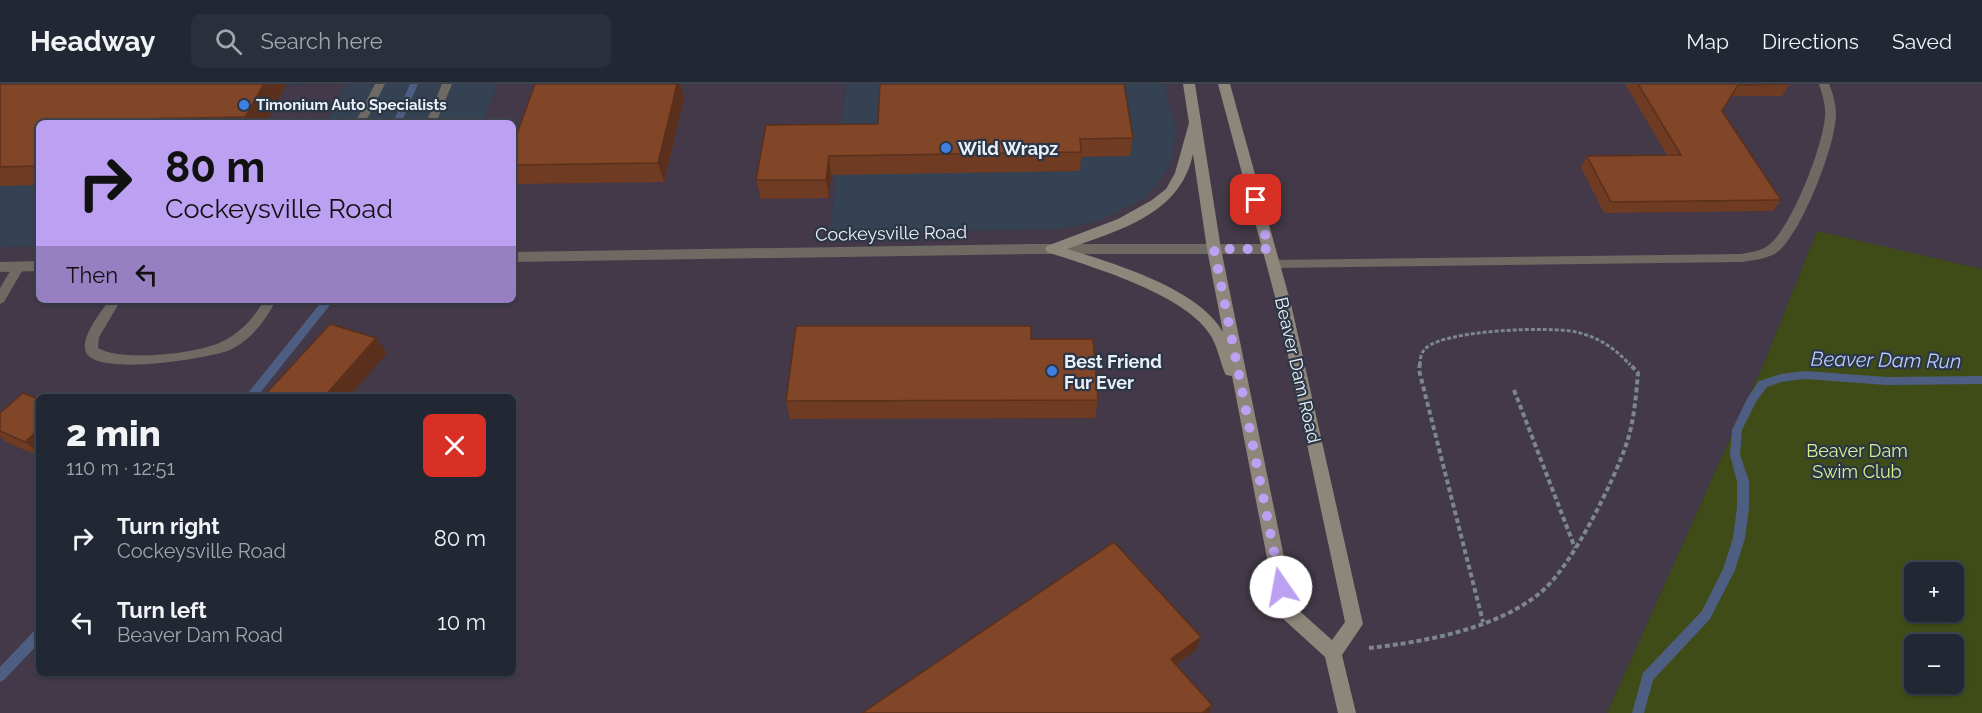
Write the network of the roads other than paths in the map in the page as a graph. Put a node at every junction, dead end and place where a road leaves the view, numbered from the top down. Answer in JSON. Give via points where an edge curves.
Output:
{"nodes":[{"id":1,"x":380,"y":84,"type":"edge"},
{"id":2,"x":447,"y":84,"type":"edge"},
{"id":3,"x":1189,"y":84,"type":"edge"},
{"id":4,"x":1224,"y":84,"type":"edge"},
{"id":5,"x":1824,"y":84,"type":"edge"},
{"id":6,"x":362,"y":120,"type":"edge"},
{"id":7,"x":431,"y":120,"type":"edge"},
{"id":8,"x":1195,"y":120,"type":"junction"},
{"id":9,"x":1052,"y":249,"type":"junction"},
{"id":10,"x":1214,"y":249,"type":"junction"},
{"id":11,"x":1271,"y":256,"type":"junction"},
{"id":12,"x":516,"y":257,"type":"edge"},
{"id":13,"x":20,"y":266,"type":"junction"},
{"id":14,"x":36,"y":266,"type":"edge"},
{"id":15,"x":0,"y":267,"type":"edge"},
{"id":16,"x":0,"y":299,"type":"edge"},
{"id":17,"x":113,"y":303,"type":"edge"},
{"id":18,"x":268,"y":303,"type":"edge"},
{"id":19,"x":1245,"y":407,"type":"junction"},
{"id":20,"x":1333,"y":653,"type":"junction"},
{"id":21,"x":1347,"y":713,"type":"edge"}],
"edges":[{"from":1,"to":6,"type":"lane"},
{"from":2,"to":7,"type":"lane"},
{"from":3,"to":8,"type":"main road"},
{"from":4,"to":11,"type":"main road","name":"Beaver Dam Road"},
{"from":5,"to":11,"type":"lane","via":[[1830,118],[1817,163],[1792,223],[1776,246],[1761,255]]},
{"from":8,"to":9,"type":"main road","via":[[1179,180],[1165,195],[1138,215]]},
{"from":8,"to":10,"type":"main road"},
{"from":9,"to":10,"type":"street","name":"Cockeysville Road"},
{"from":9,"to":12,"type":"street","name":"Cockeysville Road"},
{"from":9,"to":19,"type":"main road","via":[[1144,281],[1169,294],[1207,323],[1214,330]]},
{"from":10,"to":11,"type":"street","name":"Cockeysville Road"},
{"from":10,"to":19,"type":"main road"},
{"from":11,"to":20,"type":"main road","name":"Beaver Dam Road","via":[[1354,624]]},
{"from":13,"to":14,"type":"street"},
{"from":13,"to":15,"type":"street"},
{"from":13,"to":16,"type":"lane"},
{"from":17,"to":18,"type":"lane","via":[[93,338],[91,350],[109,359],[133,362],[224,347],[246,334]]},
{"from":19,"to":20,"type":"main road","via":[[1286,610]]},
{"from":20,"to":21,"type":"main road"}]}
